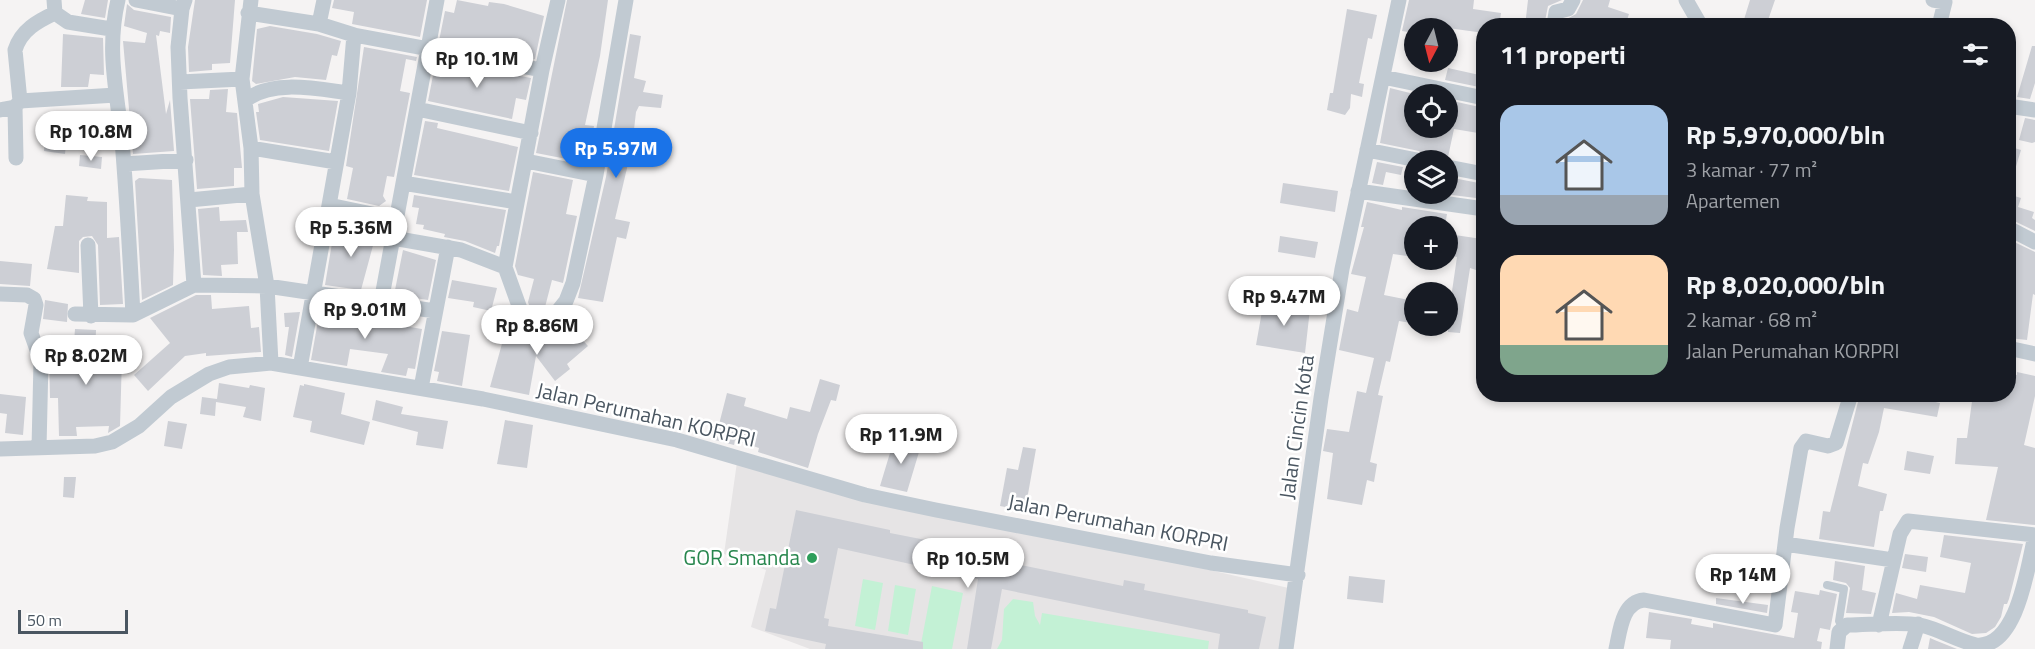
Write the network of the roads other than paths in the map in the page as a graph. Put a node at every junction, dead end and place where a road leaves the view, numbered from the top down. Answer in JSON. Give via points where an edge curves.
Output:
{"nodes":[{"id":1,"x":118,"y":0,"type":"edge"},
{"id":2,"x":136,"y":0,"type":"edge"},
{"id":3,"x":324,"y":0,"type":"edge"},
{"id":4,"x":437,"y":0,"type":"edge"},
{"id":5,"x":558,"y":0,"type":"edge"},
{"id":6,"x":626,"y":0,"type":"edge"},
{"id":7,"x":1399,"y":0,"type":"edge"},
{"id":8,"x":1573,"y":0,"type":"edge"},
{"id":9,"x":1686,"y":0,"type":"edge"},
{"id":10,"x":1933,"y":0,"type":"edge"},
{"id":11,"x":183,"y":5,"type":"edge"},
{"id":12,"x":55,"y":6,"type":"edge"},
{"id":13,"x":250,"y":7,"type":"edge"},
{"id":14,"x":1555,"y":18,"type":"edge"},
{"id":15,"x":1696,"y":18,"type":"edge"},
{"id":16,"x":1941,"y":18,"type":"edge"},
{"id":17,"x":319,"y":24,"type":"junction"},
{"id":18,"x":111,"y":28,"type":"junction"},
{"id":19,"x":354,"y":35,"type":"junction"},
{"id":20,"x":428,"y":47,"type":"junction"},
{"id":21,"x":542,"y":70,"type":"junction"},
{"id":22,"x":1383,"y":77,"type":"junction"},
{"id":23,"x":242,"y":79,"type":"junction"},
{"id":24,"x":180,"y":82,"type":"junction"},
{"id":25,"x":349,"y":93,"type":"junction"},
{"id":26,"x":116,"y":95,"type":"junction"},
{"id":27,"x":1476,"y":96,"type":"edge"},
{"id":28,"x":246,"y":100,"type":"junction"},
{"id":29,"x":12,"y":106,"type":"edge"},
{"id":30,"x":2016,"y":107,"type":"edge"},
{"id":31,"x":417,"y":109,"type":"junction"},
{"id":32,"x":2035,"y":110,"type":"edge"},
{"id":33,"x":531,"y":133,"type":"junction"},
{"id":34,"x":250,"y":148,"type":"junction"},
{"id":35,"x":1367,"y":150,"type":"junction"},
{"id":36,"x":1404,"y":157,"type":"edge"},
{"id":37,"x":16,"y":158,"type":"dead end"},
{"id":38,"x":186,"y":160,"type":"junction"},
{"id":39,"x":526,"y":161,"type":"junction"},
{"id":40,"x":336,"y":162,"type":"junction"},
{"id":41,"x":124,"y":164,"type":"junction"},
{"id":42,"x":1458,"y":169,"type":"edge"},
{"id":43,"x":1476,"y":172,"type":"edge"},
{"id":44,"x":596,"y":175,"type":"junction"},
{"id":45,"x":403,"y":183,"type":"junction"},
{"id":46,"x":1358,"y":191,"type":"junction"},
{"id":47,"x":252,"y":194,"type":"junction"},
{"id":48,"x":189,"y":200,"type":"junction"},
{"id":49,"x":516,"y":202,"type":"junction"},
{"id":50,"x":329,"y":205,"type":"junction"},
{"id":51,"x":1476,"y":208,"type":"edge"},
{"id":52,"x":396,"y":219,"type":"junction"},
{"id":53,"x":2016,"y":232,"type":"edge"},
{"id":54,"x":393,"y":238,"type":"junction"},
{"id":55,"x":2035,"y":242,"type":"edge"},
{"id":56,"x":88,"y":245,"type":"dead end"},
{"id":57,"x":448,"y":247,"type":"junction"},
{"id":58,"x":505,"y":267,"type":"junction"},
{"id":59,"x":194,"y":285,"type":"junction"},
{"id":60,"x":267,"y":286,"type":"junction"},
{"id":61,"x":312,"y":291,"type":"junction"},
{"id":62,"x":0,"y":294,"type":"edge"},
{"id":63,"x":381,"y":302,"type":"junction"},
{"id":64,"x":435,"y":311,"type":"junction"},
{"id":65,"x":75,"y":314,"type":"dead end"},
{"id":66,"x":133,"y":315,"type":"junction"},
{"id":67,"x":91,"y":316,"type":"junction"},
{"id":68,"x":2016,"y":350,"type":"edge"},
{"id":69,"x":2035,"y":354,"type":"edge"},
{"id":70,"x":271,"y":363,"type":"junction"},
{"id":71,"x":300,"y":368,"type":"junction"},
{"id":72,"x":420,"y":388,"type":"junction"},
{"id":73,"x":1849,"y":402,"type":"edge"},
{"id":74,"x":39,"y":448,"type":"junction"},
{"id":75,"x":0,"y":449,"type":"edge"},
{"id":76,"x":2035,"y":535,"type":"edge"},
{"id":77,"x":1785,"y":544,"type":"junction"},
{"id":78,"x":1893,"y":560,"type":"junction"},
{"id":79,"x":1298,"y":574,"type":"junction"},
{"id":80,"x":1827,"y":585,"type":"dead end"},
{"id":81,"x":1918,"y":624,"type":"junction"},
{"id":82,"x":1879,"y":625,"type":"junction"},
{"id":83,"x":1842,"y":627,"type":"junction"},
{"id":84,"x":1976,"y":647,"type":"edge"},
{"id":85,"x":1286,"y":649,"type":"edge"},
{"id":86,"x":1616,"y":649,"type":"edge"},
{"id":87,"x":1837,"y":649,"type":"edge"},
{"id":88,"x":1910,"y":649,"type":"edge"}],
"edges":[{"from":1,"to":18,"type":"street"},
{"from":2,"to":11,"type":"street"},
{"from":3,"to":17,"type":"street"},
{"from":4,"to":20,"type":"street"},
{"from":5,"to":21,"type":"street"},
{"from":6,"to":44,"type":"street"},
{"from":7,"to":22,"type":"street","name":"Jalan Cincin Kota"},
{"from":8,"to":14,"type":"street","via":[[1568,9],[1556,12]]},
{"from":9,"to":15,"type":"street"},
{"from":10,"to":16,"type":"street","via":[[1945,2]]},
{"from":11,"to":24,"type":"street"},
{"from":12,"to":18,"type":"street","via":[[68,22]]},
{"from":12,"to":29,"type":"street","via":[[18,42]]},
{"from":13,"to":17,"type":"street"},
{"from":13,"to":23,"type":"street"},
{"from":17,"to":19,"type":"street"},
{"from":18,"to":26,"type":"street"},
{"from":19,"to":20,"type":"street"},
{"from":19,"to":25,"type":"street"},
{"from":20,"to":21,"type":"street"},
{"from":20,"to":31,"type":"street"},
{"from":21,"to":33,"type":"street"},
{"from":22,"to":27,"type":"street"},
{"from":22,"to":35,"type":"street","name":"Jalan Cincin Kota"},
{"from":23,"to":24,"type":"street"},
{"from":23,"to":28,"type":"street"},
{"from":24,"to":38,"type":"street"},
{"from":25,"to":28,"type":"street","via":[[275,88]]},
{"from":25,"to":40,"type":"street"},
{"from":26,"to":29,"type":"street"},
{"from":26,"to":41,"type":"street"},
{"from":28,"to":34,"type":"street"},
{"from":29,"to":37,"type":"street"},
{"from":30,"to":32,"type":"street"},
{"from":31,"to":33,"type":"street"},
{"from":31,"to":45,"type":"street"},
{"from":33,"to":39,"type":"street"},
{"from":34,"to":40,"type":"street"},
{"from":34,"to":47,"type":"street"},
{"from":35,"to":36,"type":"street"},
{"from":35,"to":46,"type":"street","name":"Jalan Cincin Kota"},
{"from":38,"to":41,"type":"street"},
{"from":38,"to":48,"type":"street"},
{"from":39,"to":44,"type":"street"},
{"from":39,"to":49,"type":"street"},
{"from":40,"to":50,"type":"street"},
{"from":41,"to":66,"type":"street"},
{"from":42,"to":43,"type":"street"},
{"from":44,"to":58,"type":"street","via":[[573,283],[554,316],[538,326],[523,317]]},
{"from":45,"to":49,"type":"street"},
{"from":45,"to":52,"type":"street"},
{"from":46,"to":51,"type":"street"},
{"from":46,"to":79,"type":"street","name":"Jalan Cincin Kota","via":[[1321,398]]},
{"from":47,"to":48,"type":"street"},
{"from":47,"to":60,"type":"street"},
{"from":48,"to":59,"type":"street"},
{"from":49,"to":58,"type":"street"},
{"from":50,"to":52,"type":"street"},
{"from":50,"to":61,"type":"street"},
{"from":52,"to":54,"type":"street"},
{"from":53,"to":55,"type":"street"},
{"from":54,"to":57,"type":"street"},
{"from":54,"to":63,"type":"street"},
{"from":56,"to":67,"type":"street"},
{"from":57,"to":58,"type":"street"},
{"from":57,"to":64,"type":"street"},
{"from":59,"to":60,"type":"street"},
{"from":59,"to":66,"type":"street"},
{"from":60,"to":61,"type":"street"},
{"from":60,"to":70,"type":"street"},
{"from":61,"to":63,"type":"street"},
{"from":61,"to":71,"type":"street"},
{"from":62,"to":74,"type":"street","via":[[27,295],[36,305],[31,333],[41,361]]},
{"from":63,"to":64,"type":"street"},
{"from":64,"to":72,"type":"street"},
{"from":65,"to":67,"type":"street"},
{"from":66,"to":67,"type":"street"},
{"from":68,"to":69,"type":"street"},
{"from":70,"to":71,"type":"street","name":"Jalan Perumahan KORPRI"},
{"from":70,"to":74,"type":"street","name":"Jalan Perumahan KORPRI","via":[[229,367],[209,374],[112,442]]},
{"from":71,"to":72,"type":"street","name":"Jalan Perumahan KORPRI"},
{"from":72,"to":79,"type":"street","name":"Jalan Perumahan KORPRI","via":[[677,440],[865,495],[1211,563]]},
{"from":73,"to":77,"type":"street","via":[[1836,443],[1828,446],[1806,441],[1801,448]]},
{"from":74,"to":75,"type":"street","name":"Jalan Perumahan KORPRI"},
{"from":76,"to":78,"type":"street","via":[[1912,520],[1902,528]]},
{"from":76,"to":84,"type":"street","via":[[2021,597],[2009,629],[2001,640]]},
{"from":77,"to":78,"type":"street"},
{"from":77,"to":86,"type":"street","via":[[1775,625],[1636,601],[1626,614]]},
{"from":78,"to":82,"type":"street"},
{"from":79,"to":85,"type":"street","name":"Jalan Cincin Kota"},
{"from":80,"to":83,"type":"lane","via":[[1844,589],[1839,621]]},
{"from":81,"to":82,"type":"street"},
{"from":81,"to":84,"type":"street"},
{"from":81,"to":88,"type":"street"},
{"from":82,"to":83,"type":"street"},
{"from":83,"to":87,"type":"street"}]}
